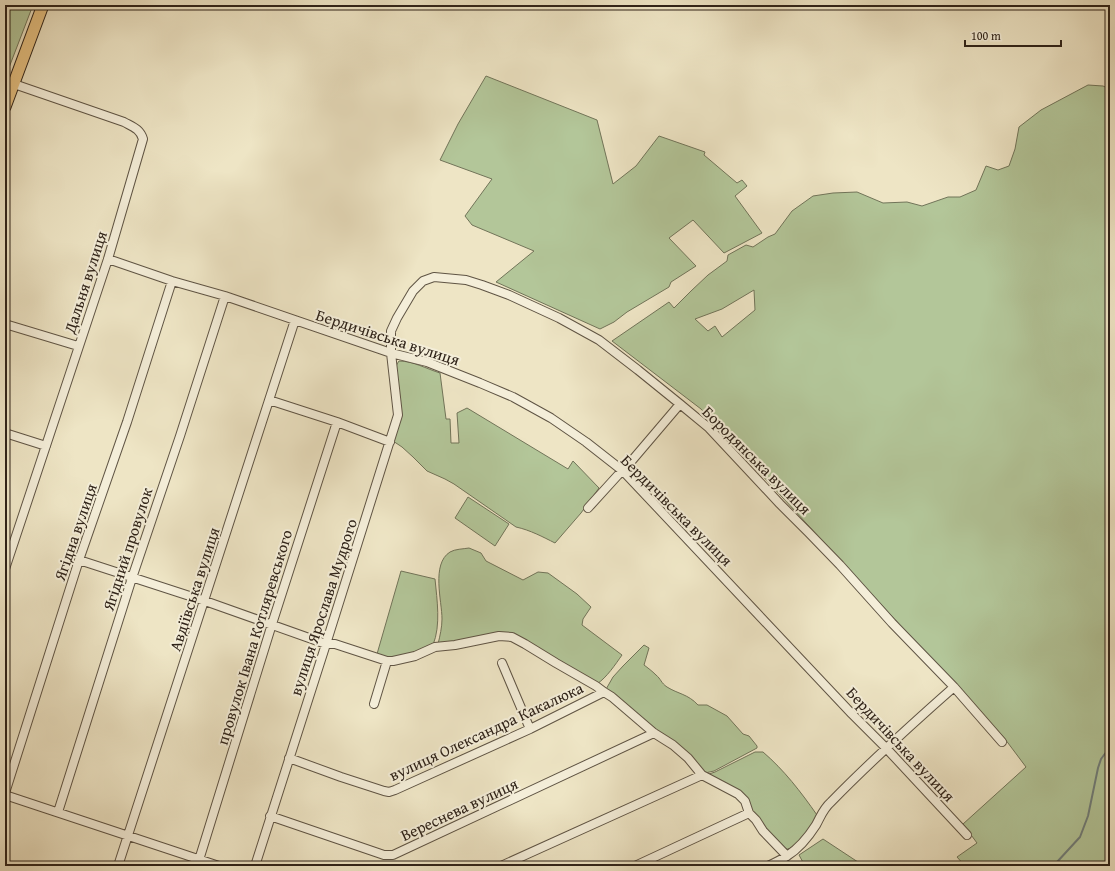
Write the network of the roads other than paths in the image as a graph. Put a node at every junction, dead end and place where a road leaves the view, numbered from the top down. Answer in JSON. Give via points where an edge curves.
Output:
{"nodes":[{"id":1,"x":43,"y":5,"type":"edge"},
{"id":2,"x":14,"y":84,"type":"junction"},
{"id":3,"x":5,"y":107,"type":"edge"},
{"id":4,"x":108,"y":259,"type":"junction"},
{"id":5,"x":172,"y":281,"type":"junction"},
{"id":6,"x":224,"y":296,"type":"junction"},
{"id":7,"x":294,"y":320,"type":"junction"},
{"id":8,"x":5,"y":324,"type":"edge"},
{"id":9,"x":78,"y":346,"type":"junction"},
{"id":10,"x":391,"y":353,"type":"junction"},
{"id":11,"x":269,"y":400,"type":"junction"},
{"id":12,"x":680,"y":404,"type":"junction"},
{"id":13,"x":337,"y":422,"type":"junction"},
{"id":14,"x":5,"y":433,"type":"edge"},
{"id":15,"x":390,"y":442,"type":"junction"},
{"id":16,"x":46,"y":446,"type":"junction"},
{"id":17,"x":623,"y":471,"type":"junction"},
{"id":18,"x":588,"y":508,"type":"dead end"},
{"id":19,"x":79,"y":560,"type":"junction"},
{"id":20,"x":5,"y":569,"type":"edge"},
{"id":21,"x":132,"y":578,"type":"junction"},
{"id":22,"x":205,"y":601,"type":"junction"},
{"id":23,"x":272,"y":624,"type":"junction"},
{"id":24,"x":326,"y":644,"type":"junction"},
{"id":25,"x":387,"y":661,"type":"junction"},
{"id":26,"x":502,"y":663,"type":"dead end"},
{"id":27,"x":954,"y":687,"type":"junction"},
{"id":28,"x":604,"y":692,"type":"junction"},
{"id":29,"x":374,"y":704,"type":"dead end"},
{"id":30,"x":530,"y":729,"type":"junction"},
{"id":31,"x":654,"y":733,"type":"junction"},
{"id":32,"x":1002,"y":742,"type":"dead end"},
{"id":33,"x":886,"y":748,"type":"junction"},
{"id":34,"x":289,"y":758,"type":"junction"},
{"id":35,"x":702,"y":775,"type":"junction"},
{"id":36,"x":5,"y":794,"type":"edge"},
{"id":37,"x":58,"y":812,"type":"junction"},
{"id":38,"x":749,"y":813,"type":"junction"},
{"id":39,"x":270,"y":816,"type":"junction"},
{"id":40,"x":967,"y":835,"type":"dead end"},
{"id":41,"x":128,"y":836,"type":"junction"},
{"id":42,"x":787,"y":856,"type":"junction"},
{"id":43,"x":199,"y":860,"type":"junction"},
{"id":44,"x":118,"y":866,"type":"edge"},
{"id":45,"x":219,"y":866,"type":"edge"},
{"id":46,"x":255,"y":866,"type":"edge"},
{"id":47,"x":501,"y":866,"type":"edge"},
{"id":48,"x":635,"y":866,"type":"edge"},
{"id":49,"x":768,"y":866,"type":"edge"}],
"edges":[{"from":1,"to":2,"type":"main road"},
{"from":2,"to":3,"type":"main road"},
{"from":2,"to":4,"type":"street","name":"Дальня вулиця","via":[[124,122],[142,134],[143,139]]},
{"from":4,"to":5,"type":"street","name":"Бердичівська вулиця"},
{"from":4,"to":9,"type":"street","name":"Дальня вулиця"},
{"from":5,"to":6,"type":"street","name":"Бердичівська вулиця"},
{"from":5,"to":19,"type":"street","name":"Ягідна вулиця","via":[[128,422]]},
{"from":6,"to":7,"type":"street","name":"Бердичівська вулиця"},
{"from":6,"to":21,"type":"street","name":"Ягідний провулок"},
{"from":7,"to":10,"type":"street","name":"Бердичівська вулиця"},
{"from":7,"to":11,"type":"street","name":"Авдіївська вулиця"},
{"from":8,"to":9,"type":"street"},
{"from":9,"to":16,"type":"street","name":"Дальня вулиця"},
{"from":10,"to":12,"type":"street","name":"Бородянська вулиця","via":[[391,331],[416,287],[434,277],[466,280],[509,295],[599,340]]},
{"from":10,"to":15,"type":"street","name":"вулиця Ярослава Мудрого","via":[[398,415]]},
{"from":10,"to":17,"type":"street","name":"Бердичівська вулиця","via":[[427,362],[513,397],[586,442]]},
{"from":11,"to":13,"type":"street"},
{"from":11,"to":22,"type":"street","name":"Авдіївська вулиця"},
{"from":12,"to":17,"type":"street"},
{"from":12,"to":27,"type":"street","name":"Бородянська вулиця","via":[[709,428]]},
{"from":13,"to":15,"type":"street"},
{"from":13,"to":23,"type":"street","name":"провулок Івана Котляревського"},
{"from":14,"to":16,"type":"street"},
{"from":15,"to":24,"type":"street","name":"вулиця Ярослава Мудрого"},
{"from":16,"to":20,"type":"street","name":"Дальня вулиця"},
{"from":17,"to":18,"type":"street"},
{"from":17,"to":33,"type":"street","name":"Бердичівська вулиця"},
{"from":19,"to":21,"type":"street"},
{"from":19,"to":36,"type":"street","name":"Ягідна вулиця"},
{"from":21,"to":22,"type":"street"},
{"from":21,"to":37,"type":"street","name":"Ягідний провулок"},
{"from":22,"to":23,"type":"street"},
{"from":22,"to":41,"type":"street","name":"Авдіївська вулиця"},
{"from":23,"to":24,"type":"street"},
{"from":23,"to":43,"type":"street","name":"провулок Івана Котляревського"},
{"from":24,"to":25,"type":"street","via":[[334,644]]},
{"from":24,"to":34,"type":"street","name":"вулиця Ярослава Мудрого"},
{"from":25,"to":28,"type":"street","via":[[415,656],[435,647],[499,636],[512,637]]},
{"from":25,"to":29,"type":"street"},
{"from":26,"to":30,"type":"street"},
{"from":27,"to":32,"type":"street","name":"Бородянська вулиця"},
{"from":27,"to":33,"type":"street"},
{"from":28,"to":30,"type":"street","name":"вулиця Олександра Какалюка"},
{"from":28,"to":31,"type":"street"},
{"from":30,"to":34,"type":"street","name":"вулиця Олександра Какалюка","via":[[389,792]]},
{"from":31,"to":35,"type":"street","via":[[688,758]]},
{"from":31,"to":39,"type":"street","name":"Вереснева вулиця","via":[[393,855],[384,855]]},
{"from":33,"to":40,"type":"street","name":"Бердичівська вулиця"},
{"from":33,"to":42,"type":"street","via":[[829,804],[807,837]]},
{"from":34,"to":39,"type":"street","name":"вулиця Ярослава Мудрого"},
{"from":35,"to":38,"type":"street","via":[[738,794],[745,801]]},
{"from":35,"to":47,"type":"street"},
{"from":36,"to":37,"type":"street"},
{"from":37,"to":41,"type":"street"},
{"from":38,"to":42,"type":"street"},
{"from":38,"to":48,"type":"street"},
{"from":39,"to":46,"type":"street","name":"вулиця Ярослава Мудрого"},
{"from":41,"to":43,"type":"street"},
{"from":41,"to":44,"type":"street","name":"Авдіївська вулиця"},
{"from":42,"to":49,"type":"street"},
{"from":43,"to":45,"type":"street"}]}
